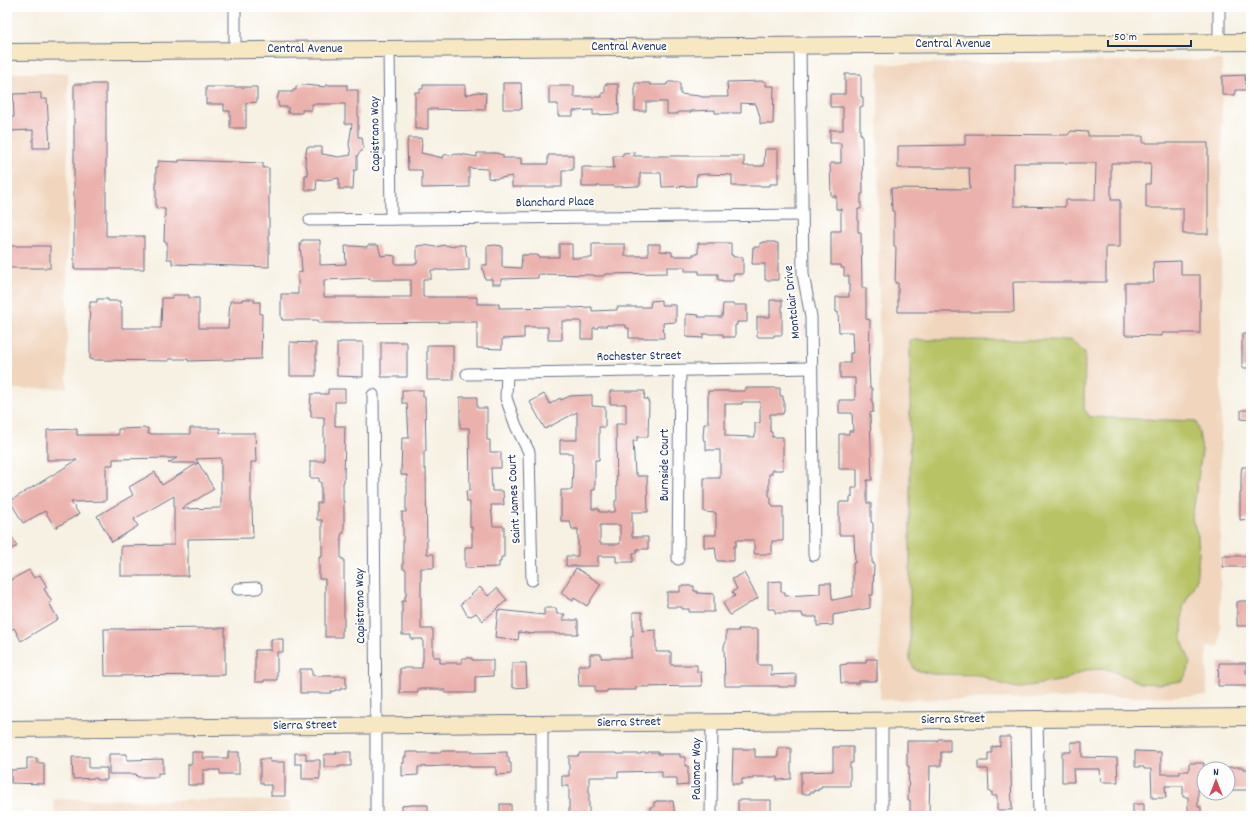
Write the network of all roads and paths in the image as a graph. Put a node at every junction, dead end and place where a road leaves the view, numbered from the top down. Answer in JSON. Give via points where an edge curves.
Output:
{"nodes":[{"id":1,"x":235,"y":7,"type":"edge"},
{"id":2,"x":1219,"y":7,"type":"edge"},
{"id":3,"x":1219,"y":42,"type":"junction"},
{"id":4,"x":1251,"y":42,"type":"edge"},
{"id":5,"x":800,"y":46,"type":"junction"},
{"id":6,"x":389,"y":49,"type":"junction"},
{"id":7,"x":235,"y":50,"type":"junction"},
{"id":8,"x":7,"y":52,"type":"edge"},
{"id":9,"x":801,"y":215,"type":"junction"},
{"id":10,"x":391,"y":218,"type":"junction"},
{"id":11,"x":310,"y":220,"type":"dead end"},
{"id":12,"x":811,"y":368,"type":"junction"},
{"id":13,"x":680,"y":371,"type":"junction"},
{"id":14,"x":506,"y":373,"type":"junction"},
{"id":15,"x":467,"y":374,"type":"dead end"},
{"id":16,"x":373,"y":396,"type":"dead end"},
{"id":17,"x":814,"y":555,"type":"dead end"},
{"id":18,"x":678,"y":559,"type":"dead end"},
{"id":19,"x":532,"y":580,"type":"dead end"},
{"id":20,"x":257,"y":588,"type":"dead end"},
{"id":21,"x":238,"y":589,"type":"dead end"},
{"id":22,"x":1251,"y":717,"type":"edge"},
{"id":23,"x":1037,"y":719,"type":"junction"},
{"id":24,"x":882,"y":721,"type":"junction"},
{"id":25,"x":712,"y":722,"type":"junction"},
{"id":26,"x":542,"y":724,"type":"junction"},
{"id":27,"x":376,"y":725,"type":"junction"},
{"id":28,"x":7,"y":729,"type":"edge"},
{"id":29,"x":376,"y":816,"type":"edge"},
{"id":30,"x":542,"y":816,"type":"edge"},
{"id":31,"x":711,"y":816,"type":"edge"},
{"id":32,"x":882,"y":816,"type":"edge"},
{"id":33,"x":1039,"y":816,"type":"edge"}],
"edges":[{"from":1,"to":7,"type":"street"},
{"from":2,"to":3,"type":"street"},
{"from":3,"to":4,"type":"main road","name":"Central Avenue"},
{"from":3,"to":5,"type":"main road","name":"Central Avenue"},
{"from":5,"to":6,"type":"main road","name":"Central Avenue"},
{"from":5,"to":9,"type":"street","name":"Montclair Drive"},
{"from":6,"to":7,"type":"main road","name":"Central Avenue"},
{"from":6,"to":10,"type":"street","name":"Capistrano Way"},
{"from":7,"to":8,"type":"main road","name":"Central Avenue"},
{"from":9,"to":10,"type":"street","name":"Blanchard Place"},
{"from":9,"to":12,"type":"street","name":"Montclair Drive","via":[[803,274],[811,317]]},
{"from":10,"to":11,"type":"street","name":"Blanchard Place"},
{"from":12,"to":13,"type":"street","name":"Rochester Street"},
{"from":12,"to":17,"type":"street","name":"Montclair Drive"},
{"from":13,"to":14,"type":"street","name":"Rochester Street"},
{"from":13,"to":18,"type":"street","name":"Burnside Court"},
{"from":14,"to":15,"type":"street","name":"Rochester Street"},
{"from":14,"to":19,"type":"street","name":"Saint James Court","via":[[506,398],[529,452]]},
{"from":16,"to":27,"type":"street","name":"Capistrano Way"},
{"from":20,"to":21,"type":"street"},
{"from":22,"to":23,"type":"main road","name":"Sierra Street"},
{"from":23,"to":24,"type":"main road","name":"Sierra Street"},
{"from":23,"to":33,"type":"street"},
{"from":24,"to":25,"type":"main road","name":"Sierra Street"},
{"from":24,"to":32,"type":"street"},
{"from":25,"to":26,"type":"main road","name":"Sierra Street"},
{"from":25,"to":31,"type":"street","name":"Palomar Way"},
{"from":26,"to":27,"type":"main road","name":"Sierra Street"},
{"from":26,"to":30,"type":"street"},
{"from":27,"to":28,"type":"main road","name":"Sierra Street"},
{"from":27,"to":29,"type":"street","name":"Capistrano Way"}]}
